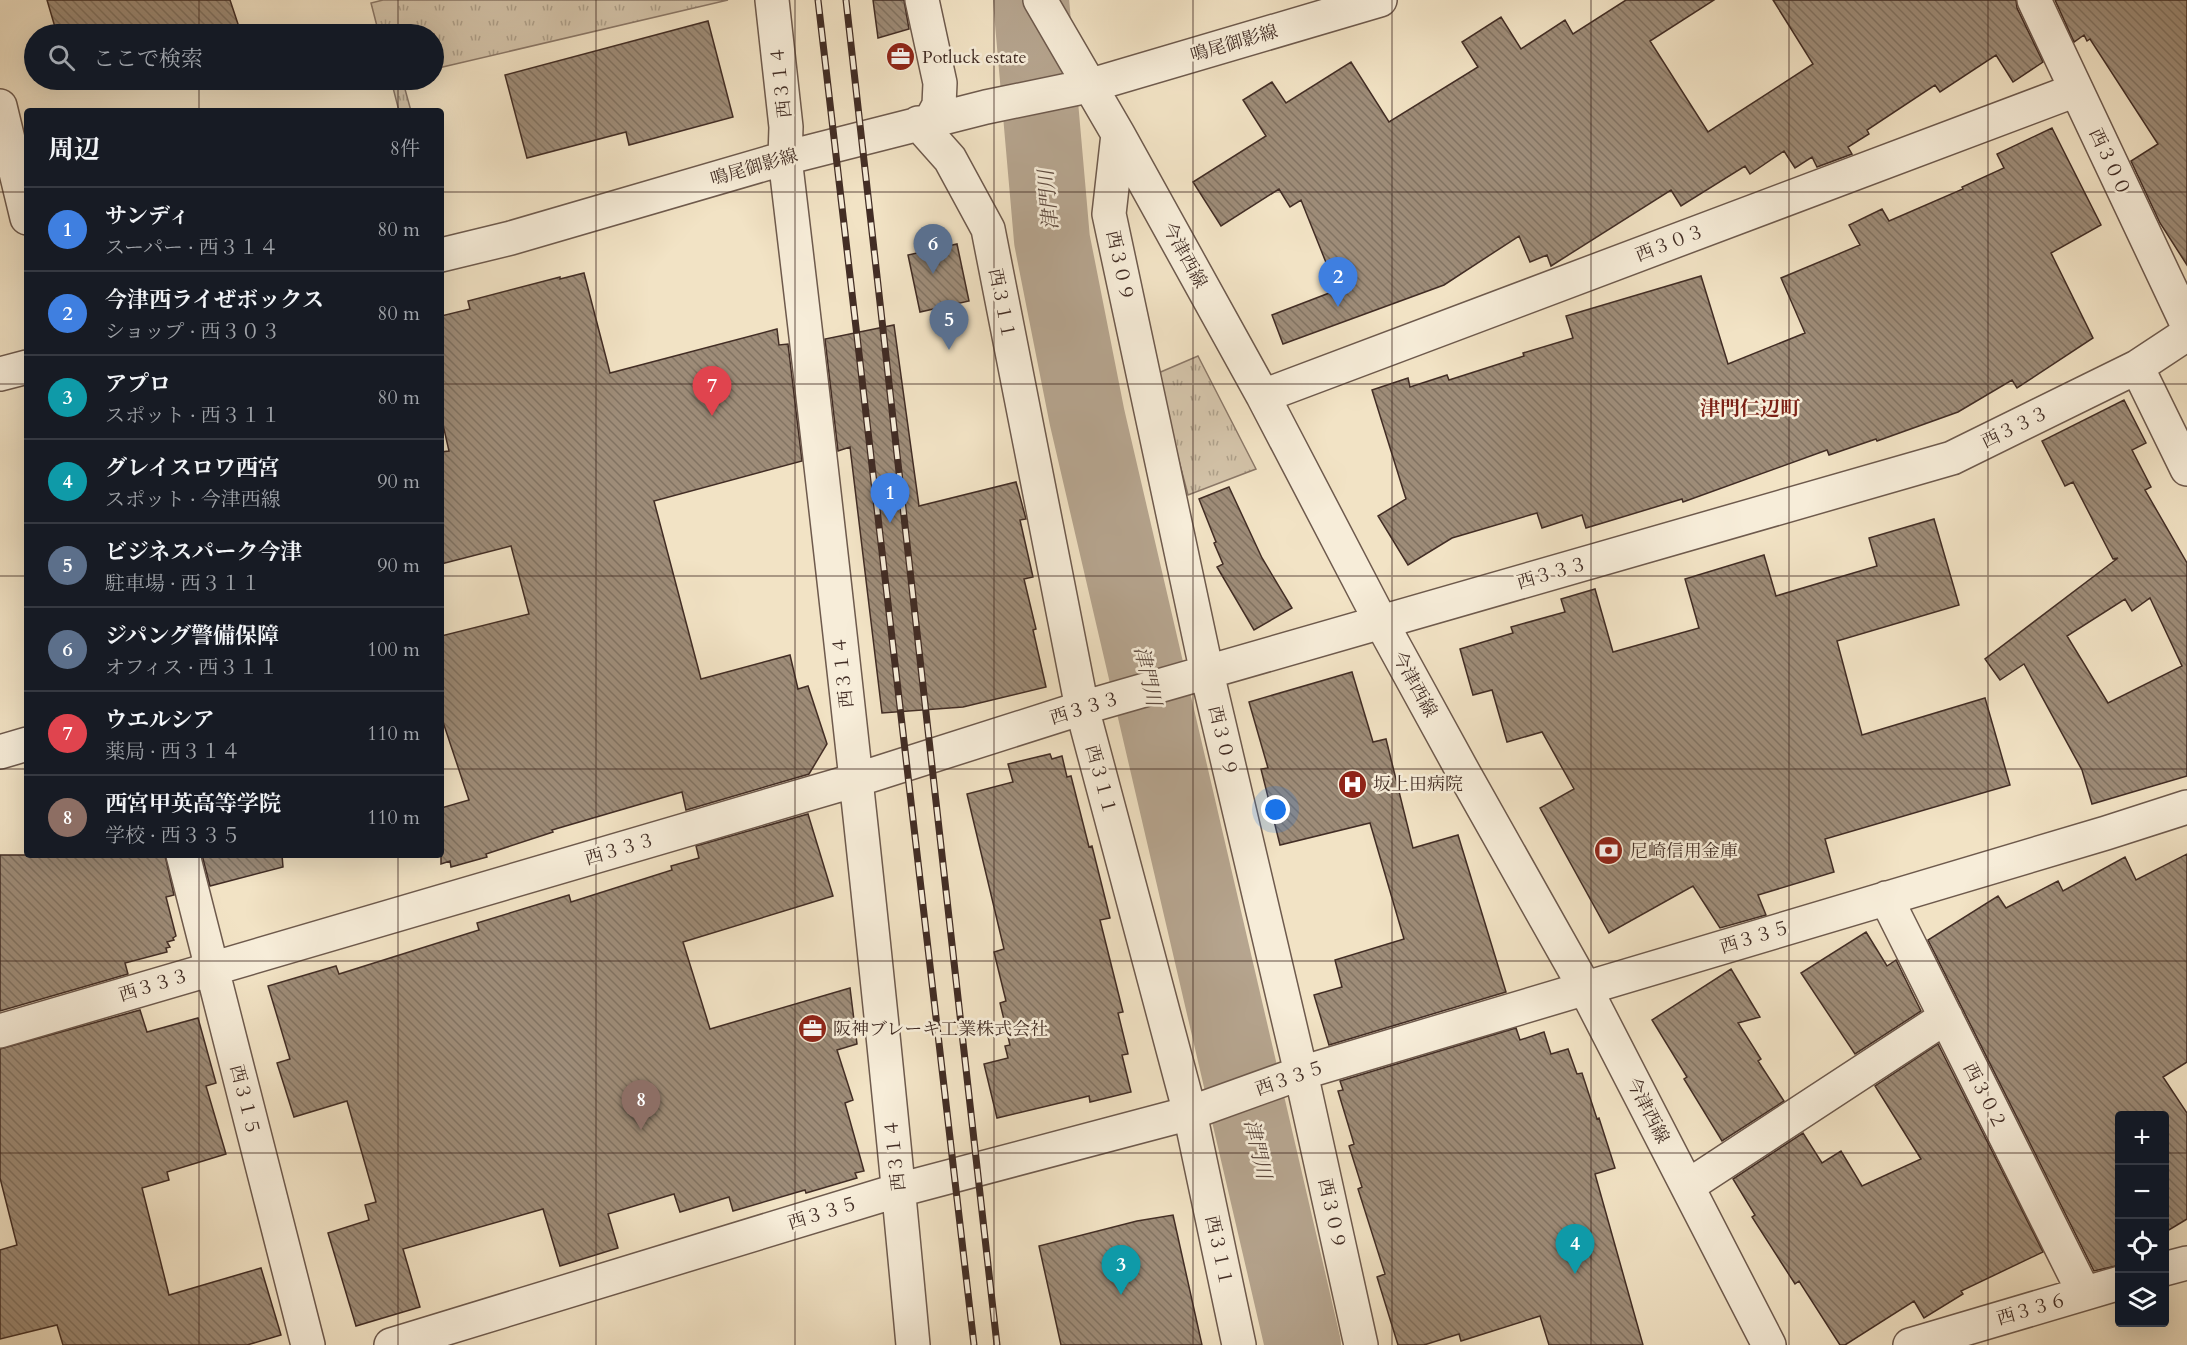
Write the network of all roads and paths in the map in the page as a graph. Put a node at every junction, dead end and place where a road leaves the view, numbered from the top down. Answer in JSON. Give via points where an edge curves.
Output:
{"nodes":[{"id":1,"x":772,"y":0,"type":"edge"},
{"id":2,"x":922,"y":0,"type":"edge"},
{"id":3,"x":1380,"y":0,"type":"edge"},
{"id":4,"x":2034,"y":0,"type":"edge"},
{"id":5,"x":1047,"y":13,"type":"edge"},
{"id":6,"x":1080,"y":88,"type":"junction"},
{"id":7,"x":2076,"y":90,"type":"junction"},
{"id":8,"x":0,"y":106,"type":"edge"},
{"id":9,"x":924,"y":122,"type":"junction"},
{"id":10,"x":1118,"y":134,"type":"junction"},
{"id":11,"x":785,"y":158,"type":"junction"},
{"id":12,"x":24,"y":206,"type":"edge"},
{"id":13,"x":444,"y":254,"type":"edge"},
{"id":14,"x":2187,"y":324,"type":"edge"},
{"id":15,"x":2187,"y":334,"type":"edge"},
{"id":16,"x":2137,"y":367,"type":"junction"},
{"id":17,"x":24,"y":368,"type":"edge"},
{"id":18,"x":0,"y":374,"type":"edge"},
{"id":19,"x":1263,"y":396,"type":"junction"},
{"id":20,"x":2187,"y":469,"type":"edge"},
{"id":21,"x":1381,"y":622,"type":"junction"},
{"id":22,"x":1196,"y":676,"type":"junction"},
{"id":23,"x":1082,"y":708,"type":"junction"},
{"id":24,"x":24,"y":745,"type":"edge"},
{"id":25,"x":0,"y":752,"type":"edge"},
{"id":26,"x":855,"y":780,"type":"junction"},
{"id":27,"x":2187,"y":807,"type":"edge"},
{"id":28,"x":184,"y":858,"type":"edge"},
{"id":29,"x":1886,"y":898,"type":"junction"},
{"id":30,"x":211,"y":968,"type":"junction"},
{"id":31,"x":1585,"y":988,"type":"junction"},
{"id":32,"x":1946,"y":1017,"type":"junction"},
{"id":33,"x":0,"y":1031,"type":"edge"},
{"id":34,"x":1301,"y":1073,"type":"junction"},
{"id":35,"x":1190,"y":1113,"type":"junction"},
{"id":36,"x":1688,"y":1186,"type":"junction"},
{"id":37,"x":899,"y":1190,"type":"junction"},
{"id":38,"x":2187,"y":1263,"type":"edge"},
{"id":39,"x":2169,"y":1268,"type":"edge"},
{"id":40,"x":2115,"y":1284,"type":"edge"},
{"id":41,"x":2084,"y":1293,"type":"junction"},
{"id":42,"x":308,"y":1345,"type":"edge"},
{"id":43,"x":391,"y":1345,"type":"edge"},
{"id":44,"x":913,"y":1345,"type":"edge"},
{"id":45,"x":1239,"y":1345,"type":"edge"},
{"id":46,"x":1361,"y":1345,"type":"edge"},
{"id":47,"x":1769,"y":1345,"type":"edge"},
{"id":48,"x":1910,"y":1345,"type":"edge"}],
"edges":[{"from":1,"to":11,"type":"street","name":"西３１４","via":[[786,127]]},
{"from":2,"to":9,"type":"street","via":[[940,83],[939,105]]},
{"from":3,"to":6,"type":"street","name":"鳴尾御影線"},
{"from":4,"to":7,"type":"street","name":"西３００"},
{"from":5,"to":6,"type":"street","name":"今津西線"},
{"from":6,"to":9,"type":"street","name":"鳴尾御影線"},
{"from":6,"to":10,"type":"street","name":"今津西線"},
{"from":7,"to":14,"type":"street","name":"西３００"},
{"from":7,"to":19,"type":"street","name":"西３０３"},
{"from":8,"to":12,"type":"street"},
{"from":9,"to":11,"type":"street","name":"鳴尾御影線"},
{"from":9,"to":23,"type":"street","name":"西３１１","via":[[950,159],[988,229]]},
{"from":10,"to":19,"type":"street","name":"今津西線"},
{"from":10,"to":22,"type":"street","name":"西３０９","via":[[1109,214]]},
{"from":11,"to":13,"type":"street","name":"鳴尾御影線"},
{"from":11,"to":26,"type":"street","name":"西３１４"},
{"from":15,"to":16,"type":"street","name":"西３３３"},
{"from":16,"to":20,"type":"street"},
{"from":16,"to":21,"type":"street","name":"西３３３","via":[[1952,458]]},
{"from":17,"to":18,"type":"street"},
{"from":19,"to":21,"type":"street","name":"今津西線"},
{"from":21,"to":22,"type":"street","name":"西３３３"},
{"from":21,"to":31,"type":"street","name":"今津西線"},
{"from":22,"to":23,"type":"street","name":"西３３３"},
{"from":22,"to":34,"type":"street","name":"西３０９"},
{"from":23,"to":26,"type":"street","name":"西３３３"},
{"from":23,"to":35,"type":"street","name":"西３１１"},
{"from":24,"to":25,"type":"street"},
{"from":26,"to":30,"type":"street","name":"西３３３"},
{"from":26,"to":37,"type":"street","name":"西３１４"},
{"from":27,"to":29,"type":"street","name":"西３３５"},
{"from":28,"to":30,"type":"street","name":"西３１５"},
{"from":29,"to":31,"type":"street","name":"西３３５"},
{"from":29,"to":32,"type":"street","name":"西３０２"},
{"from":30,"to":33,"type":"street","name":"西３３３"},
{"from":30,"to":42,"type":"street","name":"西３１５"},
{"from":31,"to":34,"type":"street","name":"西３３５"},
{"from":31,"to":36,"type":"street","name":"今津西線"},
{"from":32,"to":36,"type":"street"},
{"from":32,"to":41,"type":"street","name":"西３０２"},
{"from":34,"to":35,"type":"street","name":"西３３５"},
{"from":34,"to":46,"type":"street","name":"西３０９"},
{"from":35,"to":37,"type":"street","name":"西３３５"},
{"from":35,"to":45,"type":"street","name":"西３１１"},
{"from":36,"to":47,"type":"street","name":"今津西線"},
{"from":37,"to":43,"type":"street","name":"西３３５"},
{"from":37,"to":44,"type":"street","name":"西３１４"},
{"from":38,"to":39,"type":"street"},
{"from":40,"to":41,"type":"street","name":"西３３６"},
{"from":41,"to":48,"type":"street","name":"西３３６"}]}
